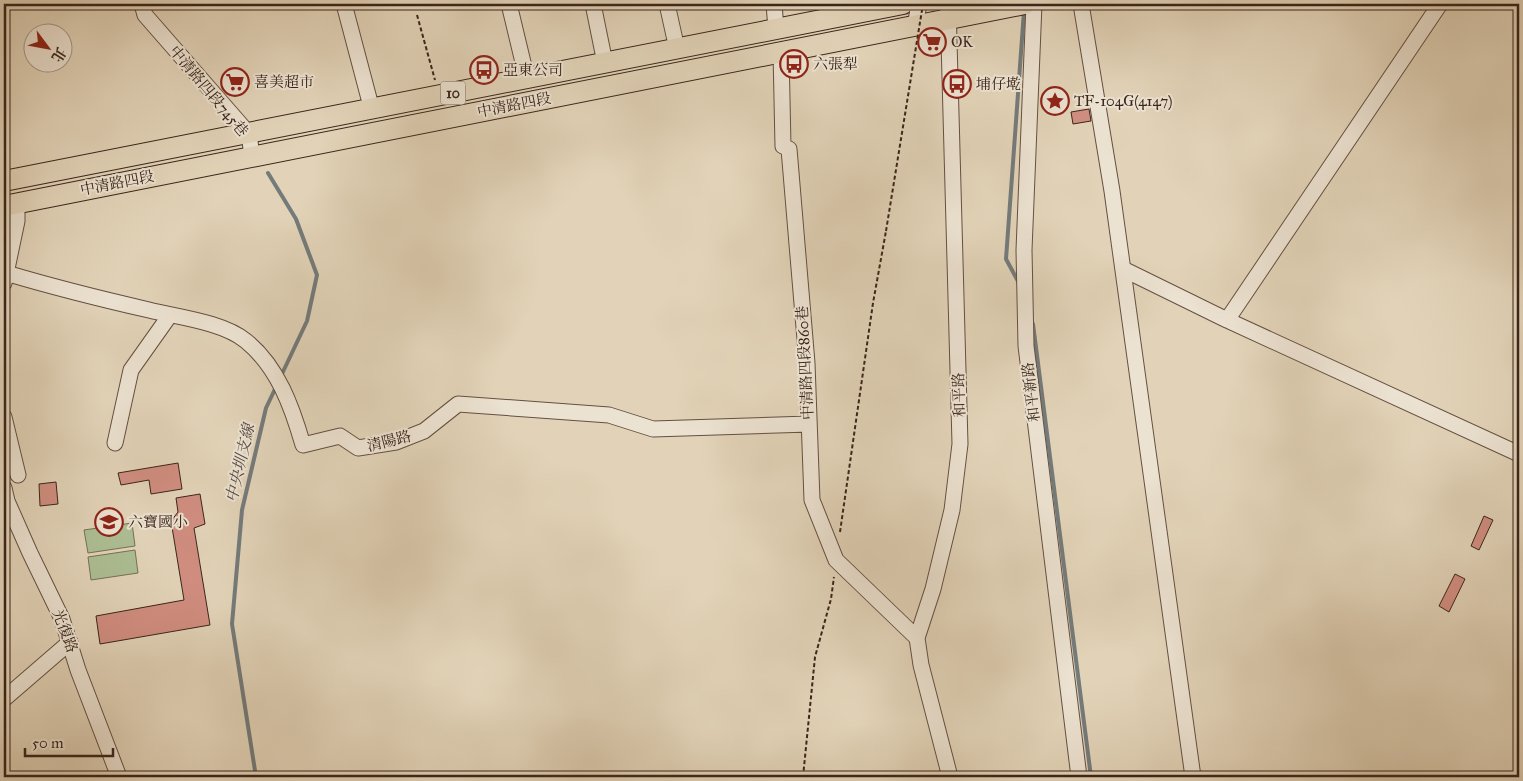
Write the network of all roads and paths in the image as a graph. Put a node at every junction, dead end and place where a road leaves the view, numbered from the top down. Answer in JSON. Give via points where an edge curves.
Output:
{"nodes":[{"id":1,"x":142,"y":4,"type":"edge"},
{"id":2,"x":344,"y":4,"type":"edge"},
{"id":3,"x":509,"y":4,"type":"edge"},
{"id":4,"x":593,"y":4,"type":"edge"},
{"id":5,"x":667,"y":4,"type":"edge"},
{"id":6,"x":774,"y":4,"type":"edge"},
{"id":7,"x":918,"y":4,"type":"edge"},
{"id":8,"x":923,"y":4,"type":"edge"},
{"id":9,"x":1026,"y":4,"type":"edge"},
{"id":10,"x":1081,"y":4,"type":"edge"},
{"id":11,"x":1440,"y":4,"type":"edge"},
{"id":12,"x":893,"y":5,"type":"edge"},
{"id":13,"x":948,"y":11,"type":"edge"},
{"id":14,"x":417,"y":15,"type":"dead end"},
{"id":15,"x":915,"y":26,"type":"junction"},
{"id":16,"x":776,"y":29,"type":"junction"},
{"id":17,"x":893,"y":30,"type":"junction"},
{"id":18,"x":709,"y":42,"type":"junction"},
{"id":19,"x":678,"y":49,"type":"junction"},
{"id":20,"x":781,"y":52,"type":"junction"},
{"id":21,"x":605,"y":63,"type":"junction"},
{"id":22,"x":714,"y":65,"type":"junction"},
{"id":23,"x":527,"y":79,"type":"junction"},
{"id":24,"x":439,"y":96,"type":"junction"},
{"id":25,"x":372,"y":110,"type":"junction"},
{"id":26,"x":249,"y":134,"type":"junction"},
{"id":27,"x":252,"y":156,"type":"junction"},
{"id":28,"x":4,"y":181,"type":"edge"},
{"id":29,"x":11,"y":204,"type":"edge"},
{"id":30,"x":1123,"y":269,"type":"junction"},
{"id":31,"x":5,"y":278,"type":"edge"},
{"id":32,"x":170,"y":315,"type":"junction"},
{"id":33,"x":1227,"y":320,"type":"junction"},
{"id":34,"x":4,"y":417,"type":"edge"},
{"id":35,"x":809,"y":424,"type":"junction"},
{"id":36,"x":115,"y":442,"type":"dead end"},
{"id":37,"x":1519,"y":454,"type":"edge"},
{"id":38,"x":18,"y":474,"type":"dead end"},
{"id":39,"x":5,"y":497,"type":"edge"},
{"id":40,"x":836,"y":560,"type":"junction"},
{"id":41,"x":917,"y":638,"type":"junction"},
{"id":42,"x":70,"y":642,"type":"junction"},
{"id":43,"x":4,"y":699,"type":"edge"},
{"id":44,"x":118,"y":777,"type":"edge"},
{"id":45,"x":803,"y":777,"type":"edge"},
{"id":46,"x":950,"y":777,"type":"edge"},
{"id":47,"x":1079,"y":777,"type":"edge"},
{"id":48,"x":1193,"y":777,"type":"edge"}],
"edges":[{"from":1,"to":26,"type":"street","name":"中清路四段745巷","via":[[145,15]]},
{"from":2,"to":25,"type":"street"},
{"from":3,"to":23,"type":"street"},
{"from":4,"to":21,"type":"street"},
{"from":5,"to":19,"type":"street"},
{"from":6,"to":16,"type":"street"},
{"from":7,"to":15,"type":"street"},
{"from":8,"to":40,"type":"path","bridge":true,"via":[[873,303]]},
{"from":9,"to":13,"type":"main road","name":"中清路四段","number":"10"},
{"from":9,"to":47,"type":"street","name":"和平新路","via":[[1026,346]]},
{"from":10,"to":30,"type":"street"},
{"from":11,"to":33,"type":"street"},
{"from":12,"to":16,"type":"main road","name":"中清路四段","number":"10"},
{"from":12,"to":17,"type":"street"},
{"from":13,"to":15,"type":"main road","name":"中清路四段","number":"10"},
{"from":13,"to":41,"type":"street","name":"和平路","via":[[960,444],[952,510],[933,589]]},
{"from":14,"to":24,"type":"path"},
{"from":15,"to":17,"type":"main road","name":"中清路四段","number":"10"},
{"from":16,"to":18,"type":"main road","name":"中清路四段","number":"10"},
{"from":17,"to":20,"type":"main road","name":"中清路四段","number":"10"},
{"from":18,"to":19,"type":"main road","name":"中清路四段","number":"10"},
{"from":18,"to":22,"type":"main road"},
{"from":19,"to":21,"type":"main road","name":"中清路四段","number":"10"},
{"from":20,"to":22,"type":"main road","name":"中清路四段","number":"10"},
{"from":20,"to":35,"type":"street","name":"中清路四段860巷","via":[[783,146],[789,149]]},
{"from":21,"to":23,"type":"main road","name":"中清路四段","number":"10"},
{"from":22,"to":27,"type":"main road","name":"中清路四段","number":"10"},
{"from":23,"to":24,"type":"main road","name":"中清路四段","number":"10"},
{"from":24,"to":25,"type":"main road","name":"中清路四段","number":"10"},
{"from":25,"to":26,"type":"main road","name":"中清路四段","number":"10"},
{"from":26,"to":27,"type":"street","name":"中清路四段745巷"},
{"from":26,"to":28,"type":"main road","name":"中清路四段","number":"10"},
{"from":27,"to":29,"type":"main road","name":"中清路四段","number":"10"},
{"from":29,"to":31,"type":"street","name":"清陽路","via":[[17,221]]},
{"from":30,"to":33,"type":"street"},
{"from":30,"to":48,"type":"street"},
{"from":31,"to":32,"type":"street","name":"清陽路"},
{"from":32,"to":35,"type":"street","name":"清陽路","via":[[221,328],[245,340],[272,368],[294,413],[303,445],[340,436],[358,448],[396,442],[424,431],[458,404],[609,415],[653,429]]},
{"from":32,"to":36,"type":"street","via":[[131,370]]},
{"from":33,"to":37,"type":"street"},
{"from":34,"to":38,"type":"street"},
{"from":35,"to":40,"type":"street","name":"中清路四段860巷","via":[[812,500]]},
{"from":39,"to":42,"type":"street","name":"光復路"},
{"from":40,"to":41,"type":"street","name":"中清路四段860巷"},
{"from":40,"to":45,"type":"path","via":[[831,599],[815,657]]},
{"from":41,"to":46,"type":"street","name":"和平路"},
{"from":42,"to":43,"type":"street"},
{"from":42,"to":44,"type":"street","name":"光復路"}]}
